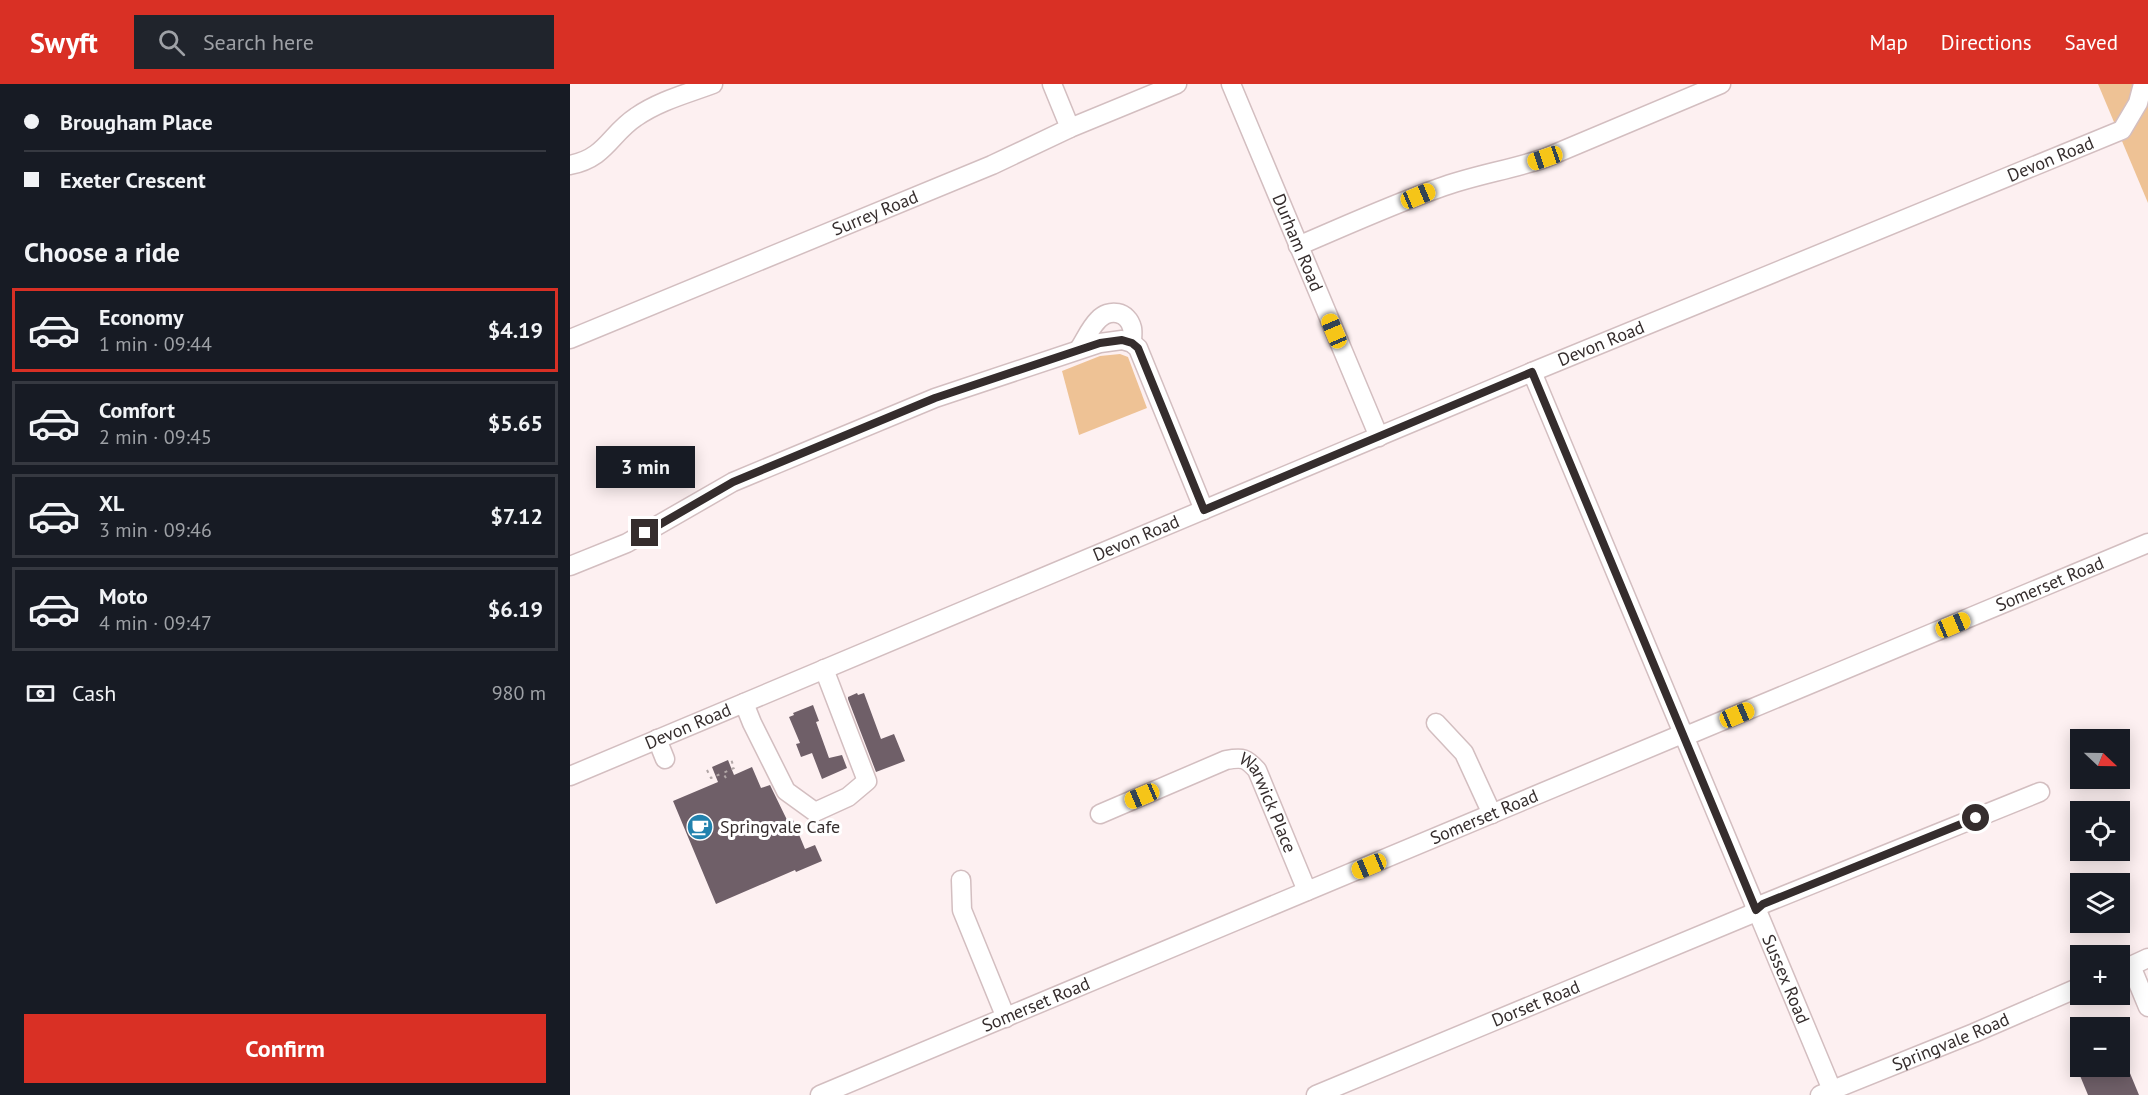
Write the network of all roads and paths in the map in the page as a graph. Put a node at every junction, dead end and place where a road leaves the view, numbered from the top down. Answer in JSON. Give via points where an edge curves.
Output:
{"nodes":[{"id":1,"x":713,"y":84,"type":"edge"},
{"id":2,"x":1052,"y":84,"type":"edge"},
{"id":3,"x":1177,"y":84,"type":"edge"},
{"id":4,"x":1231,"y":84,"type":"edge"},
{"id":5,"x":1721,"y":84,"type":"edge"},
{"id":6,"x":2143,"y":84,"type":"edge"},
{"id":7,"x":1070,"y":128,"type":"junction"},
{"id":8,"x":570,"y":165,"type":"edge"},
{"id":9,"x":1298,"y":246,"type":"junction"},
{"id":10,"x":570,"y":339,"type":"edge"},
{"id":11,"x":1132,"y":343,"type":"junction"},
{"id":12,"x":1079,"y":349,"type":"junction"},
{"id":13,"x":1532,"y":372,"type":"junction"},
{"id":14,"x":1379,"y":437,"type":"junction"},
{"id":15,"x":1204,"y":510,"type":"junction"},
{"id":16,"x":2148,"y":543,"type":"edge"},
{"id":17,"x":570,"y":566,"type":"edge"},
{"id":18,"x":824,"y":669,"type":"junction"},
{"id":19,"x":744,"y":703,"type":"junction"},
{"id":20,"x":1436,"y":723,"type":"dead end"},
{"id":21,"x":1684,"y":735,"type":"junction"},
{"id":22,"x":657,"y":739,"type":"junction"},
{"id":23,"x":665,"y":759,"type":"dead end"},
{"id":24,"x":731,"y":759,"type":"dead end"},
{"id":25,"x":707,"y":770,"type":"dead end"},
{"id":26,"x":723,"y":773,"type":"junction"},
{"id":27,"x":570,"y":776,"type":"edge"},
{"id":28,"x":726,"y":778,"type":"dead end"},
{"id":29,"x":2040,"y":792,"type":"dead end"},
{"id":30,"x":1100,"y":814,"type":"dead end"},
{"id":31,"x":1492,"y":814,"type":"junction"},
{"id":32,"x":960,"y":880,"type":"dead end"},
{"id":33,"x":1307,"y":891,"type":"junction"},
{"id":34,"x":1756,"y":910,"type":"junction"},
{"id":35,"x":2148,"y":958,"type":"edge"},
{"id":36,"x":2130,"y":966,"type":"edge"},
{"id":37,"x":2130,"y":976,"type":"edge"},
{"id":38,"x":2070,"y":991,"type":"edge"},
{"id":39,"x":2148,"y":1007,"type":"edge"},
{"id":40,"x":1006,"y":1018,"type":"junction"},
{"id":41,"x":1826,"y":1092,"type":"edge"},
{"id":42,"x":820,"y":1095,"type":"edge"},
{"id":43,"x":1316,"y":1095,"type":"edge"}],
"edges":[{"from":1,"to":8,"type":"street","via":[[633,118],[601,152]]},
{"from":2,"to":7,"type":"street"},
{"from":3,"to":7,"type":"street","name":"Surrey Road"},
{"from":4,"to":9,"type":"street","name":"Durham Road"},
{"from":5,"to":9,"type":"street","via":[[1545,158],[1438,188]]},
{"from":6,"to":13,"type":"street","name":"Devon Road","via":[[2138,103],[2122,130]]},
{"from":7,"to":10,"type":"street","name":"Surrey Road","via":[[992,165]]},
{"from":9,"to":14,"type":"street","name":"Durham Road"},
{"from":11,"to":12,"type":"street","via":[[1112,341]]},
{"from":11,"to":12,"type":"street","via":[[1132,328],[1126,317],[1117,312],[1107,313],[1097,320]]},
{"from":11,"to":15,"type":"street","via":[[1144,359]]},
{"from":12,"to":17,"type":"street","via":[[935,398],[733,482],[627,543]]},
{"from":13,"to":14,"type":"street","name":"Devon Road"},
{"from":13,"to":21,"type":"street","name":"Sussex Road"},
{"from":14,"to":15,"type":"street","name":"Devon Road"},
{"from":15,"to":18,"type":"street","name":"Devon Road"},
{"from":16,"to":21,"type":"street","name":"Somerset Road"},
{"from":18,"to":19,"type":"street","name":"Devon Road"},
{"from":18,"to":19,"type":"street","via":[[867,781],[848,797],[815,812],[786,791]]},
{"from":19,"to":22,"type":"street","name":"Devon Road"},
{"from":20,"to":31,"type":"street","via":[[1464,753]]},
{"from":21,"to":31,"type":"street","name":"Somerset Road"},
{"from":21,"to":34,"type":"street","name":"Sussex Road"},
{"from":22,"to":23,"type":"street"},
{"from":22,"to":27,"type":"street","name":"Devon Road"},
{"from":24,"to":26,"type":"path","via":[[734,768]]},
{"from":25,"to":26,"type":"path","via":[[711,778]]},
{"from":26,"to":28,"type":"path"},
{"from":29,"to":34,"type":"street","name":"Dorset Road"},
{"from":30,"to":33,"type":"street","name":"Warwick Place","via":[[1226,760],[1241,758],[1257,770]]},
{"from":31,"to":33,"type":"street","name":"Somerset Road"},
{"from":32,"to":40,"type":"street","via":[[962,910]]},
{"from":33,"to":40,"type":"street","name":"Somerset Road"},
{"from":34,"to":41,"type":"street","name":"Sussex Road"},
{"from":34,"to":43,"type":"street","name":"Dorset Road"},
{"from":35,"to":36,"type":"street"},
{"from":37,"to":39,"type":"street"},
{"from":38,"to":41,"type":"street","name":"Springvale Road"},
{"from":40,"to":42,"type":"street","name":"Somerset Road"}]}
